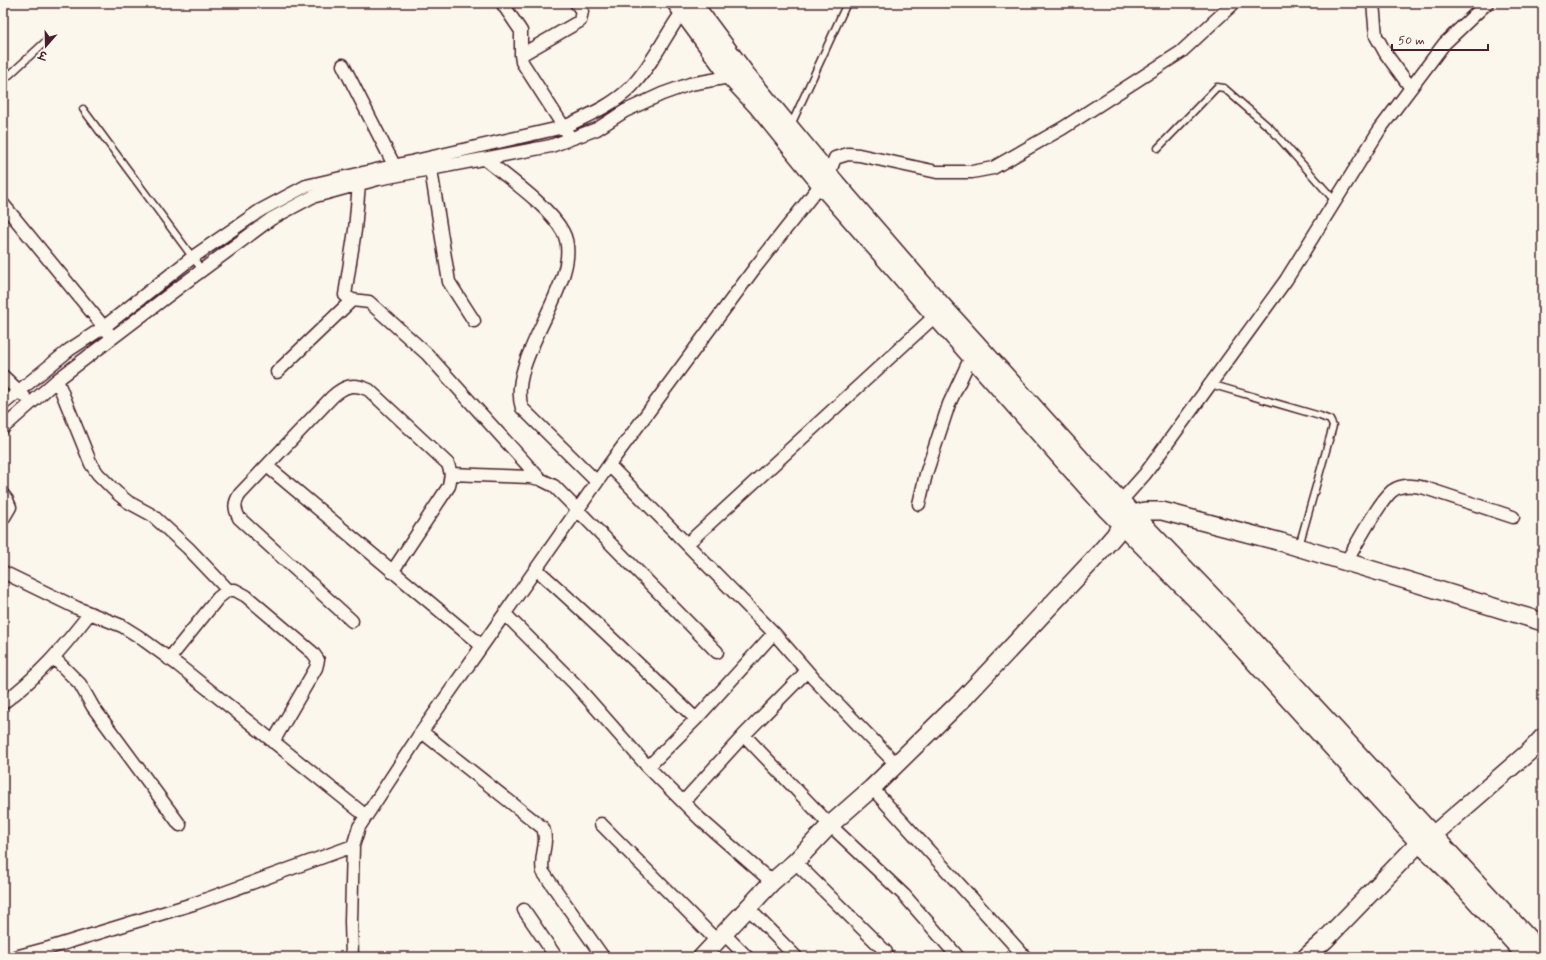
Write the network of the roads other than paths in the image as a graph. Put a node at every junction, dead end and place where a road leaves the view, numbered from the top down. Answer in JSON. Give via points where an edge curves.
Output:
{"nodes":[{"id":1,"x":502,"y":3,"type":"edge"},
{"id":2,"x":576,"y":3,"type":"edge"},
{"id":3,"x":847,"y":3,"type":"edge"},
{"id":4,"x":1234,"y":3,"type":"edge"},
{"id":5,"x":1373,"y":3,"type":"edge"},
{"id":6,"x":1487,"y":3,"type":"edge"},
{"id":7,"x":685,"y":5,"type":"edge"},
{"id":8,"x":46,"y":41,"type":"dead end"},
{"id":9,"x":520,"y":55,"type":"junction"},
{"id":10,"x":343,"y":65,"type":"dead end"},
{"id":11,"x":738,"y":75,"type":"junction"},
{"id":12,"x":3,"y":81,"type":"edge"},
{"id":13,"x":1411,"y":88,"type":"junction"},
{"id":14,"x":82,"y":109,"type":"dead end"},
{"id":15,"x":790,"y":126,"type":"junction"},
{"id":16,"x":564,"y":127,"type":"junction"},
{"id":17,"x":570,"y":139,"type":"junction"},
{"id":18,"x":1158,"y":148,"type":"dead end"},
{"id":19,"x":485,"y":159,"type":"junction"},
{"id":20,"x":394,"y":165,"type":"junction"},
{"id":21,"x":430,"y":170,"type":"junction"},
{"id":22,"x":824,"y":179,"type":"junction"},
{"id":23,"x":359,"y":184,"type":"junction"},
{"id":24,"x":1335,"y":201,"type":"junction"},
{"id":25,"x":3,"y":204,"type":"edge"},
{"id":26,"x":193,"y":257,"type":"junction"},
{"id":27,"x":202,"y":270,"type":"junction"},
{"id":28,"x":352,"y":300,"type":"junction"},
{"id":29,"x":935,"y":316,"type":"junction"},
{"id":30,"x":474,"y":321,"type":"dead end"},
{"id":31,"x":104,"y":327,"type":"junction"},
{"id":32,"x":113,"y":337,"type":"junction"},
{"id":33,"x":971,"y":357,"type":"junction"},
{"id":34,"x":277,"y":372,"type":"dead end"},
{"id":35,"x":3,"y":376,"type":"edge"},
{"id":36,"x":57,"y":380,"type":"junction"},
{"id":37,"x":1210,"y":384,"type":"junction"},
{"id":38,"x":19,"y":391,"type":"junction"},
{"id":39,"x":31,"y":403,"type":"junction"},
{"id":40,"x":3,"y":404,"type":"edge"},
{"id":41,"x":3,"y":428,"type":"edge"},
{"id":42,"x":609,"y":465,"type":"junction"},
{"id":43,"x":267,"y":466,"type":"junction"},
{"id":44,"x":451,"y":474,"type":"junction"},
{"id":45,"x":540,"y":479,"type":"junction"},
{"id":46,"x":597,"y":482,"type":"junction"},
{"id":47,"x":3,"y":495,"type":"edge"},
{"id":48,"x":1121,"y":501,"type":"junction"},
{"id":49,"x":919,"y":504,"type":"dead end"},
{"id":50,"x":578,"y":510,"type":"junction"},
{"id":51,"x":1513,"y":517,"type":"dead end"},
{"id":52,"x":3,"y":519,"type":"edge"},
{"id":53,"x":1128,"y":519,"type":"junction"},
{"id":54,"x":687,"y":544,"type":"junction"},
{"id":55,"x":1299,"y":547,"type":"junction"},
{"id":56,"x":1346,"y":562,"type":"junction"},
{"id":57,"x":536,"y":569,"type":"junction"},
{"id":58,"x":3,"y":572,"type":"edge"},
{"id":59,"x":392,"y":572,"type":"junction"},
{"id":60,"x":228,"y":590,"type":"junction"},
{"id":61,"x":90,"y":613,"type":"junction"},
{"id":62,"x":505,"y":614,"type":"junction"},
{"id":63,"x":352,"y":621,"type":"dead end"},
{"id":64,"x":1543,"y":622,"type":"edge"},
{"id":65,"x":774,"y":633,"type":"junction"},
{"id":66,"x":482,"y":646,"type":"junction"},
{"id":67,"x":716,"y":652,"type":"dead end"},
{"id":68,"x":54,"y":658,"type":"junction"},
{"id":69,"x":170,"y":659,"type":"junction"},
{"id":70,"x":807,"y":671,"type":"junction"},
{"id":71,"x":3,"y":703,"type":"edge"},
{"id":72,"x":696,"y":719,"type":"junction"},
{"id":73,"x":422,"y":732,"type":"junction"},
{"id":74,"x":744,"y":735,"type":"junction"},
{"id":75,"x":1543,"y":737,"type":"edge"},
{"id":76,"x":273,"y":742,"type":"junction"},
{"id":77,"x":896,"y":764,"type":"junction"},
{"id":78,"x":648,"y":767,"type":"junction"},
{"id":79,"x":872,"y":788,"type":"junction"},
{"id":80,"x":684,"y":801,"type":"junction"},
{"id":81,"x":366,"y":816,"type":"junction"},
{"id":82,"x":601,"y":824,"type":"dead end"},
{"id":83,"x":180,"y":825,"type":"dead end"},
{"id":84,"x":830,"y":825,"type":"junction"},
{"id":85,"x":1426,"y":839,"type":"junction"},
{"id":86,"x":353,"y":846,"type":"junction"},
{"id":87,"x":795,"y":862,"type":"junction"},
{"id":88,"x":772,"y":882,"type":"junction"},
{"id":89,"x":747,"y":907,"type":"junction"},
{"id":90,"x":524,"y":910,"type":"dead end"},
{"id":91,"x":720,"y":937,"type":"junction"},
{"id":92,"x":886,"y":952,"type":"dead end"},
{"id":93,"x":1543,"y":954,"type":"edge"},
{"id":94,"x":16,"y":957,"type":"edge"},
{"id":95,"x":352,"y":957,"type":"edge"},
{"id":96,"x":556,"y":957,"type":"edge"},
{"id":97,"x":602,"y":957,"type":"edge"},
{"id":98,"x":702,"y":957,"type":"edge"},
{"id":99,"x":746,"y":957,"type":"edge"},
{"id":100,"x":796,"y":957,"type":"edge"},
{"id":101,"x":958,"y":957,"type":"edge"},
{"id":102,"x":1025,"y":957,"type":"edge"},
{"id":103,"x":1306,"y":957,"type":"edge"},
{"id":104,"x":1527,"y":957,"type":"edge"}],
"edges":[{"from":1,"to":9,"type":"street","via":[[521,31]]},
{"from":2,"to":9,"type":"street","via":[[582,11],[580,21]]},
{"from":3,"to":15,"type":"lane"},
{"from":4,"to":22,"type":"street","via":[[1181,52],[1063,128],[993,168],[972,172],[937,172],[848,154],[835,158]]},
{"from":5,"to":13,"type":"street","via":[[1376,36]]},
{"from":6,"to":13,"type":"street","via":[[1444,44]]},
{"from":7,"to":11,"type":"street"},
{"from":7,"to":16,"type":"street","via":[[633,85],[590,115]]},
{"from":8,"to":12,"type":"lane"},
{"from":9,"to":16,"type":"street"},
{"from":10,"to":20,"type":"street"},
{"from":11,"to":15,"type":"street"},
{"from":11,"to":17,"type":"street","via":[[690,84],[662,94],[625,111],[597,130]]},
{"from":11,"to":22,"type":"street","via":[[757,106]]},
{"from":13,"to":24,"type":"street","via":[[1380,129]]},
{"from":14,"to":26,"type":"lane"},
{"from":15,"to":22,"type":"street"},
{"from":16,"to":17,"type":"street"},
{"from":16,"to":20,"type":"street"},
{"from":17,"to":19,"type":"street","via":[[551,146]]},
{"from":18,"to":24,"type":"lane","via":[[1217,87],[1224,88],[1271,129]]},
{"from":19,"to":21,"type":"street"},
{"from":19,"to":46,"type":"street","via":[[546,210],[566,239],[566,260],[561,282],[523,369],[519,400],[522,408]]},
{"from":20,"to":26,"type":"street","via":[[306,186],[261,210]]},
{"from":21,"to":23,"type":"street"},
{"from":21,"to":30,"type":"street","via":[[449,282]]},
{"from":22,"to":29,"type":"street"},
{"from":22,"to":42,"type":"street","via":[[754,268]]},
{"from":22,"to":48,"type":"street"},
{"from":23,"to":27,"type":"street","via":[[312,197],[271,219]]},
{"from":23,"to":28,"type":"street","via":[[355,230],[345,288],[345,295]]},
{"from":24,"to":37,"type":"street","via":[[1286,280]]},
{"from":25,"to":31,"type":"street"},
{"from":26,"to":27,"type":"lane"},
{"from":26,"to":31,"type":"street"},
{"from":27,"to":32,"type":"street"},
{"from":28,"to":34,"type":"street"},
{"from":28,"to":45,"type":"street","via":[[369,302],[427,354]]},
{"from":29,"to":33,"type":"street"},
{"from":29,"to":54,"type":"street"},
{"from":31,"to":32,"type":"street"},
{"from":31,"to":38,"type":"street","via":[[69,350]]},
{"from":32,"to":36,"type":"street"},
{"from":33,"to":49,"type":"street","via":[[949,404]]},
{"from":33,"to":53,"type":"street"},
{"from":35,"to":38,"type":"street"},
{"from":36,"to":39,"type":"street"},
{"from":36,"to":60,"type":"street","via":[[91,464],[98,474],[128,502],[152,515]]},
{"from":37,"to":48,"type":"street","via":[[1145,474]]},
{"from":37,"to":55,"type":"lane","via":[[1330,420],[1333,426]]},
{"from":38,"to":39,"type":"street"},
{"from":38,"to":40,"type":"street"},
{"from":39,"to":41,"type":"street"},
{"from":42,"to":46,"type":"street"},
{"from":42,"to":54,"type":"street"},
{"from":43,"to":44,"type":"street","via":[[339,390],[359,385],[369,390],[448,464]]},
{"from":43,"to":59,"type":"street"},
{"from":43,"to":63,"type":"street","via":[[235,500],[239,518]]},
{"from":44,"to":45,"type":"street","via":[[530,476]]},
{"from":44,"to":59,"type":"street","via":[[449,486]]},
{"from":45,"to":50,"type":"street","via":[[554,486]]},
{"from":46,"to":50,"type":"street"},
{"from":47,"to":52,"type":"street","via":[[10,507]]},
{"from":48,"to":53,"type":"street"},
{"from":50,"to":57,"type":"street"},
{"from":50,"to":67,"type":"street"},
{"from":51,"to":56,"type":"street","via":[[1424,488],[1405,486],[1392,491]]},
{"from":53,"to":55,"type":"street","via":[[1145,511],[1162,511]]},
{"from":53,"to":77,"type":"street","via":[[1095,558],[965,697]]},
{"from":53,"to":85,"type":"street","via":[[1219,623]]},
{"from":54,"to":65,"type":"street"},
{"from":55,"to":56,"type":"street"},
{"from":56,"to":64,"type":"street"},
{"from":57,"to":62,"type":"street"},
{"from":57,"to":72,"type":"street","via":[[582,609]]},
{"from":58,"to":61,"type":"street"},
{"from":59,"to":66,"type":"street"},
{"from":60,"to":69,"type":"street","via":[[218,598]]},
{"from":60,"to":76,"type":"street","via":[[235,590],[246,596],[313,652],[318,660],[316,668]]},
{"from":61,"to":68,"type":"street"},
{"from":61,"to":69,"type":"street","via":[[122,626]]},
{"from":62,"to":66,"type":"street"},
{"from":62,"to":78,"type":"street","via":[[574,683]]},
{"from":65,"to":70,"type":"street"},
{"from":65,"to":72,"type":"street"},
{"from":66,"to":73,"type":"street"},
{"from":68,"to":71,"type":"street"},
{"from":68,"to":83,"type":"street","via":[[80,684],[93,707]]},
{"from":69,"to":76,"type":"street"},
{"from":70,"to":74,"type":"street"},
{"from":70,"to":77,"type":"street"},
{"from":72,"to":78,"type":"street"},
{"from":73,"to":81,"type":"street"},
{"from":73,"to":97,"type":"street","via":[[543,828],[546,844],[543,872]]},
{"from":74,"to":80,"type":"street"},
{"from":74,"to":84,"type":"street"},
{"from":75,"to":85,"type":"street"},
{"from":76,"to":81,"type":"street"},
{"from":77,"to":79,"type":"street"},
{"from":78,"to":80,"type":"street"},
{"from":79,"to":84,"type":"street"},
{"from":79,"to":102,"type":"street"},
{"from":80,"to":88,"type":"street","via":[[700,819]]},
{"from":81,"to":86,"type":"street","via":[[359,827]]},
{"from":82,"to":91,"type":"street"},
{"from":84,"to":87,"type":"street"},
{"from":84,"to":101,"type":"street","via":[[904,894]]},
{"from":85,"to":93,"type":"street"},
{"from":85,"to":103,"type":"street"},
{"from":85,"to":104,"type":"street","via":[[1454,877]]},
{"from":86,"to":94,"type":"street","via":[[196,903]]},
{"from":86,"to":95,"type":"street"},
{"from":87,"to":88,"type":"street"},
{"from":87,"to":92,"type":"street"},
{"from":88,"to":89,"type":"street"},
{"from":89,"to":91,"type":"street"},
{"from":89,"to":100,"type":"street"},
{"from":90,"to":96,"type":"street"},
{"from":91,"to":98,"type":"street"},
{"from":91,"to":99,"type":"street"}]}
